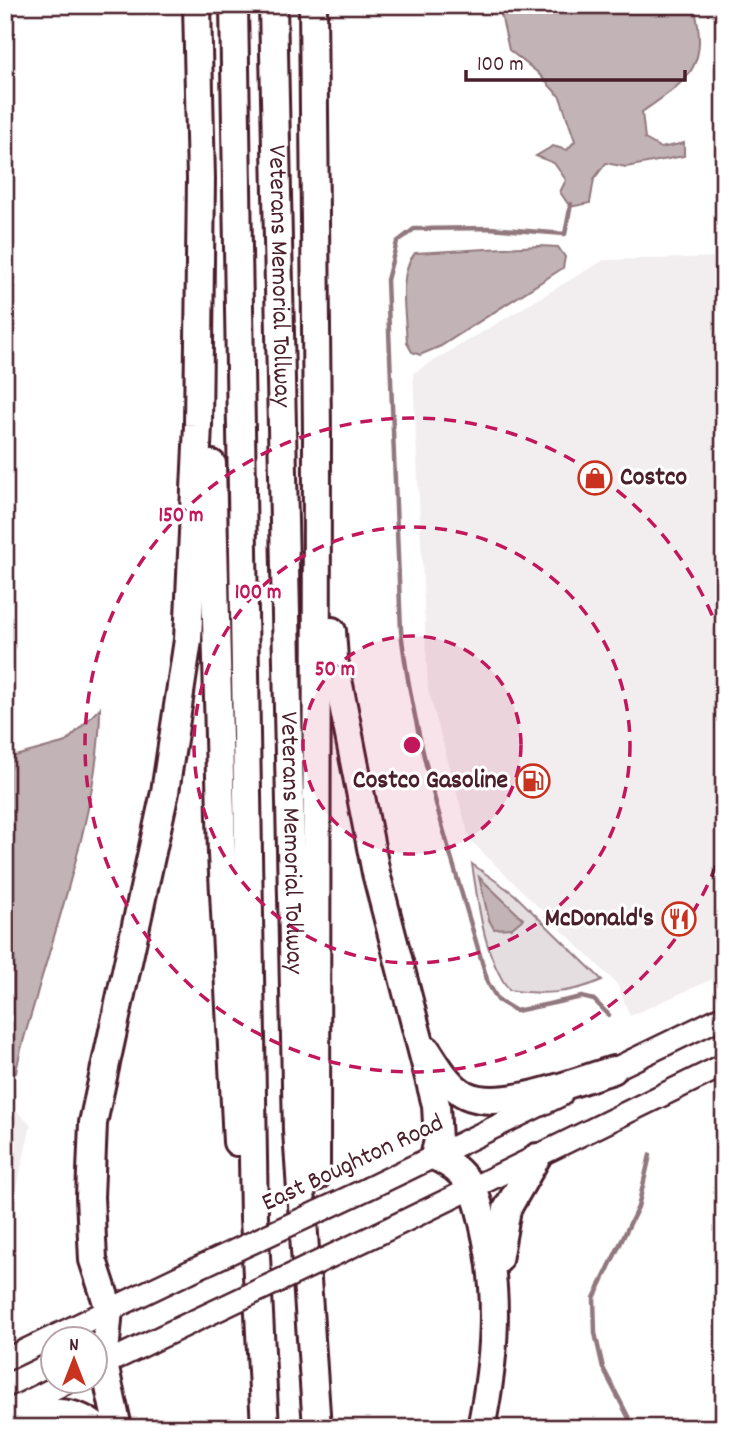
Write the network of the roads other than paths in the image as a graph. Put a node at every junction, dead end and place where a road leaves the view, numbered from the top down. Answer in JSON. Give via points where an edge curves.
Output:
{"nodes":[{"id":1,"x":197,"y":5,"type":"edge"},
{"id":2,"x":234,"y":5,"type":"edge"},
{"id":3,"x":273,"y":5,"type":"edge"},
{"id":4,"x":313,"y":5,"type":"edge"},
{"id":5,"x":201,"y":179,"type":"junction"},
{"id":6,"x":317,"y":433,"type":"junction"},
{"id":7,"x":724,"y":1016,"type":"edge"},
{"id":8,"x":418,"y":1037,"type":"junction"},
{"id":9,"x":724,"y":1065,"type":"edge"},
{"id":10,"x":613,"y":1070,"type":"junction"},
{"id":11,"x":434,"y":1156,"type":"junction"},
{"id":12,"x":537,"y":1157,"type":"junction"},
{"id":13,"x":473,"y":1189,"type":"junction"},
{"id":14,"x":254,"y":1218,"type":"junction"},
{"id":15,"x":305,"y":1245,"type":"junction"},
{"id":16,"x":494,"y":1286,"type":"junction"},
{"id":17,"x":109,"y":1310,"type":"junction"},
{"id":18,"x":106,"y":1324,"type":"edge"},
{"id":19,"x":5,"y":1360,"type":"edge"},
{"id":20,"x":108,"y":1362,"type":"edge"},
{"id":21,"x":44,"y":1394,"type":"edge"},
{"id":22,"x":108,"y":1394,"type":"edge"},
{"id":23,"x":5,"y":1413,"type":"edge"},
{"id":24,"x":5,"y":1421,"type":"edge"},
{"id":25,"x":97,"y":1428,"type":"edge"},
{"id":26,"x":118,"y":1428,"type":"edge"},
{"id":27,"x":265,"y":1428,"type":"edge"},
{"id":28,"x":317,"y":1428,"type":"edge"},
{"id":29,"x":481,"y":1428,"type":"edge"}],
"edges":[{"from":1,"to":5,"type":"highway"},
{"from":2,"to":14,"type":"highway","name":"Veterans Memorial Tollway"},
{"from":3,"to":15,"type":"highway","name":"Veterans Memorial Tollway","via":[[298,1131]]},
{"from":4,"to":6,"type":"highway"},
{"from":5,"to":14,"type":"highway","via":[[207,231],[231,1061],[238,1157]]},
{"from":5,"to":17,"type":"highway","via":[[198,425],[188,640],[165,792],[93,1123],[93,1260]]},
{"from":6,"to":8,"type":"highway","via":[[334,659],[376,873]]},
{"from":6,"to":15,"type":"highway","via":[[317,1171]]},
{"from":7,"to":10,"type":"main road","name":"East Boughton Road"},
{"from":8,"to":10,"type":"highway","via":[[454,1086],[479,1099],[514,1098]]},
{"from":8,"to":11,"type":"highway","via":[[438,1119]]},
{"from":9,"to":12,"type":"main road"},
{"from":10,"to":11,"type":"main road","name":"East Boughton Road"},
{"from":11,"to":13,"type":"highway","via":[[462,1174]]},
{"from":11,"to":17,"type":"main road","name":"East Boughton Road","bridge":true},
{"from":12,"to":13,"type":"main road"},
{"from":12,"to":16,"type":"highway","via":[[507,1209]]},
{"from":13,"to":16,"type":"highway"},
{"from":13,"to":20,"type":"main road","bridge":true},
{"from":14,"to":27,"type":"highway","name":"Veterans Memorial Tollway"},
{"from":15,"to":28,"type":"highway","name":"Veterans Memorial Tollway"},
{"from":16,"to":29,"type":"highway","via":[[494,1354]]},
{"from":17,"to":18,"type":"highway"},
{"from":17,"to":19,"type":"main road","name":"East Boughton Road"},
{"from":21,"to":23,"type":"main road"},
{"from":22,"to":26,"type":"highway"},
{"from":24,"to":25,"type":"highway","via":[[49,1411],[82,1418]]}]}
